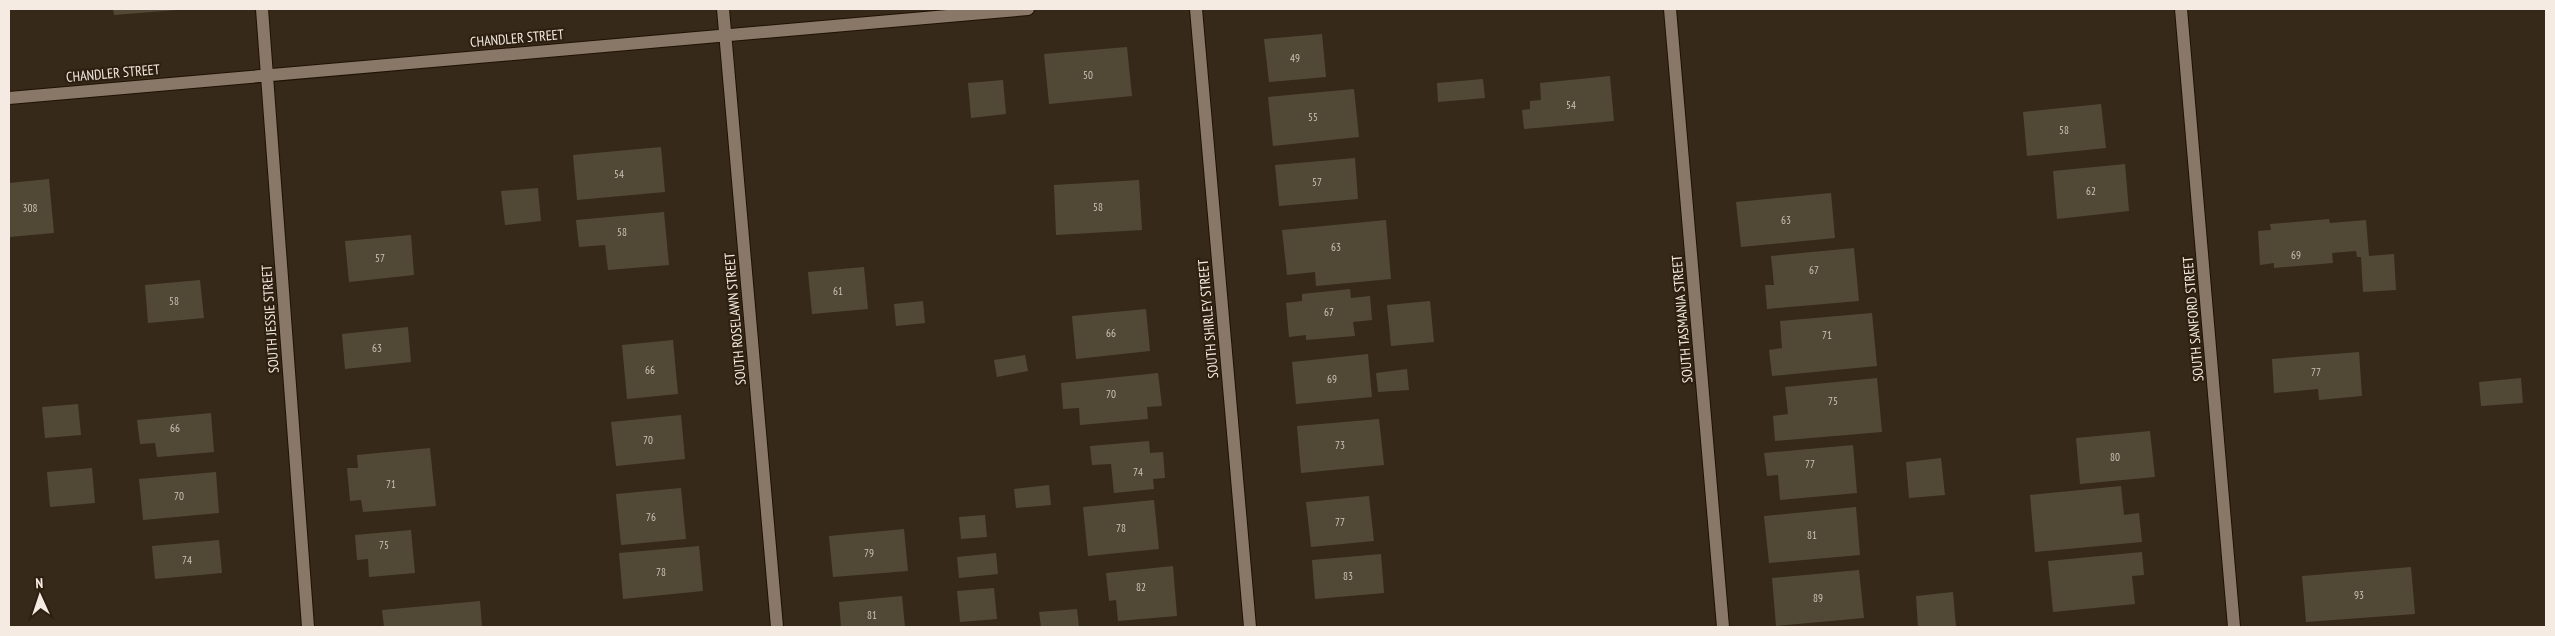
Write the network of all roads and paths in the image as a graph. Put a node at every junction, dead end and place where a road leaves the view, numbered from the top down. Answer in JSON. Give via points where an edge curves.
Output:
{"nodes":[{"id":1,"x":262,"y":9,"type":"edge"},
{"id":2,"x":723,"y":9,"type":"edge"},
{"id":3,"x":1028,"y":9,"type":"edge"},
{"id":4,"x":1196,"y":9,"type":"edge"},
{"id":5,"x":1670,"y":9,"type":"edge"},
{"id":6,"x":2182,"y":9,"type":"edge"},
{"id":7,"x":726,"y":35,"type":"junction"},
{"id":8,"x":266,"y":75,"type":"junction"},
{"id":9,"x":9,"y":98,"type":"edge"},
{"id":10,"x":308,"y":627,"type":"edge"},
{"id":11,"x":777,"y":627,"type":"edge"},
{"id":12,"x":1250,"y":627,"type":"edge"},
{"id":13,"x":1723,"y":627,"type":"edge"},
{"id":14,"x":2234,"y":627,"type":"edge"}],
"edges":[{"from":1,"to":8,"type":"street","name":"SOUTH JESSIE STREET"},
{"from":2,"to":7,"type":"street","name":"SOUTH ROSELAWN STREET"},
{"from":3,"to":7,"type":"street","name":"CHANDLER STREET"},
{"from":4,"to":12,"type":"street","name":"SOUTH SHIRLEY STREET"},
{"from":5,"to":13,"type":"street","name":"SOUTH TASMANIA STREET"},
{"from":6,"to":14,"type":"street","name":"SOUTH SANFORD STREET"},
{"from":7,"to":8,"type":"street","name":"CHANDLER STREET"},
{"from":7,"to":11,"type":"street","name":"SOUTH ROSELAWN STREET"},
{"from":8,"to":9,"type":"street","name":"CHANDLER STREET"},
{"from":8,"to":10,"type":"street","name":"SOUTH JESSIE STREET"}]}
